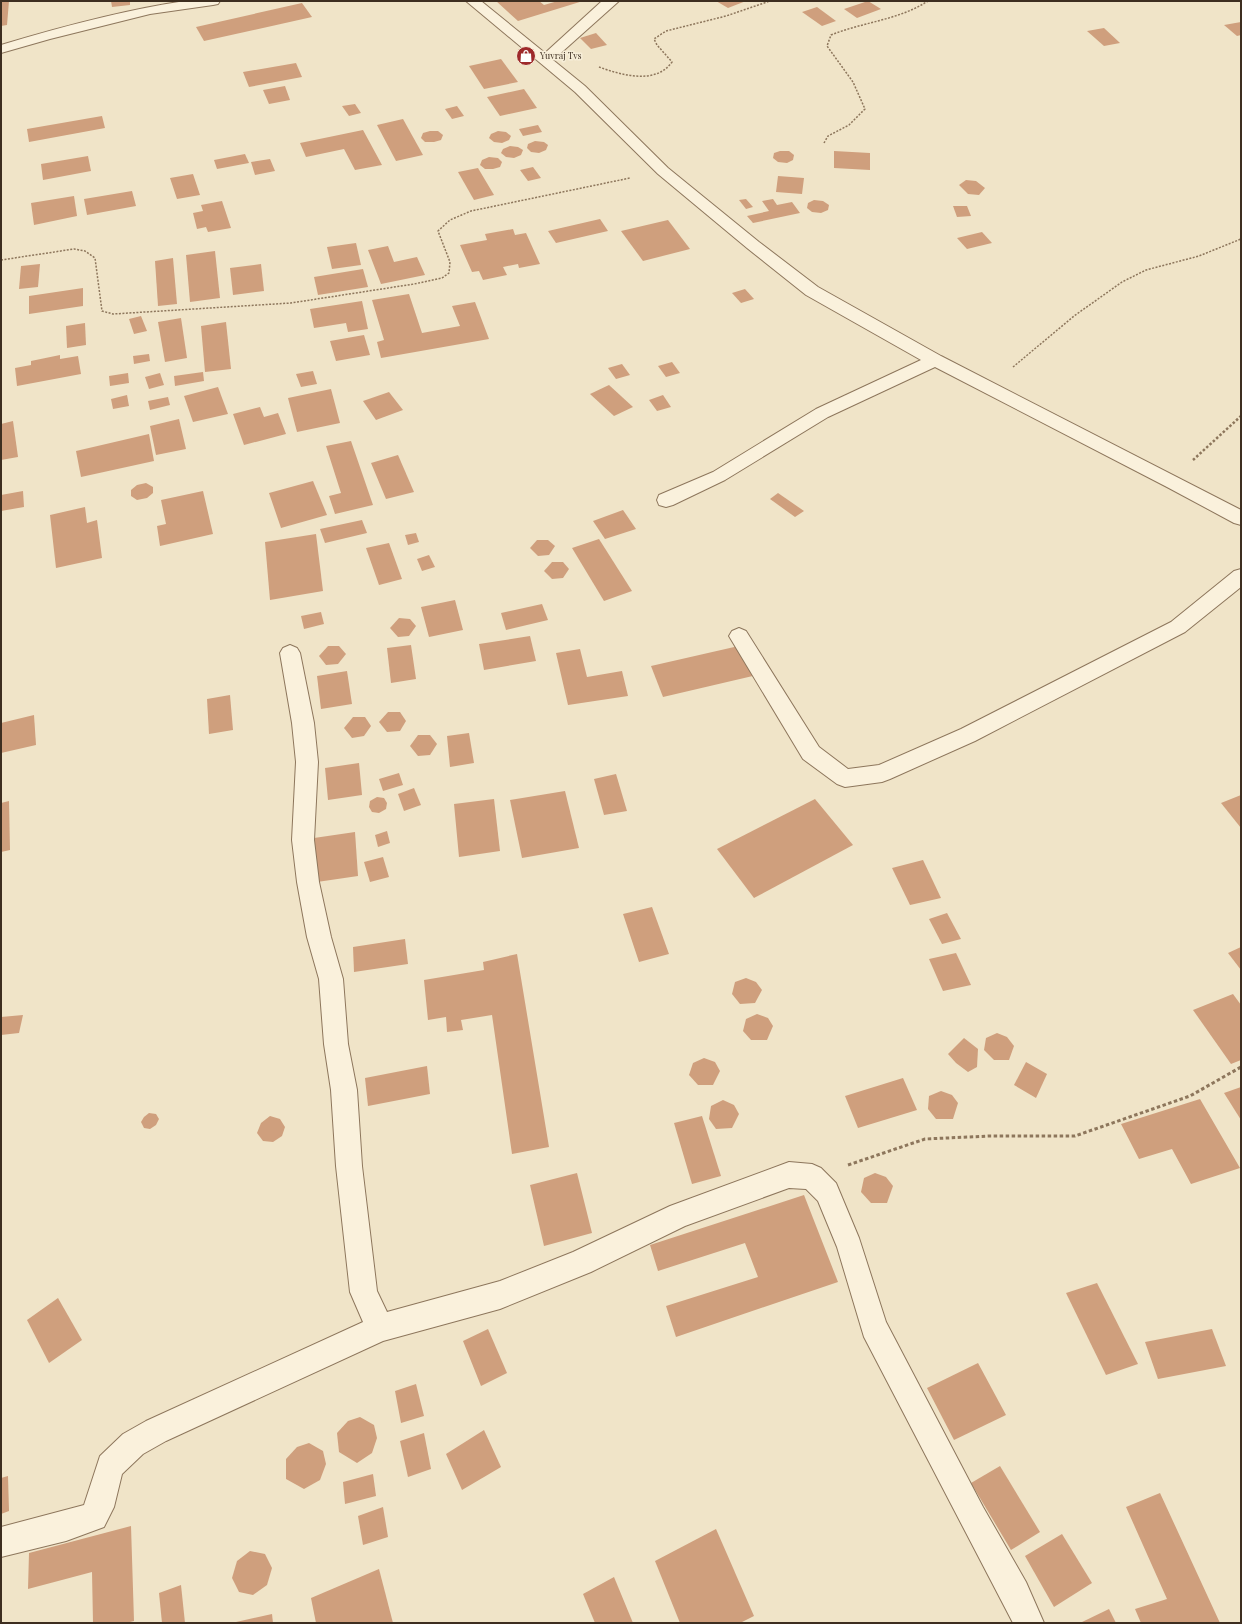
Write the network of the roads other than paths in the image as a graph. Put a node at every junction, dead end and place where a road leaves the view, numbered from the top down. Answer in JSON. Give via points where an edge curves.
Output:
{"nodes":[{"id":1,"x":213,"y":1,"type":"edge"},
{"id":2,"x":473,"y":1,"type":"edge"},
{"id":3,"x":612,"y":1,"type":"edge"},
{"id":4,"x":1,"y":49,"type":"edge"},
{"id":5,"x":551,"y":54,"type":"junction"},
{"id":6,"x":934,"y":360,"type":"junction"},
{"id":7,"x":666,"y":500,"type":"dead end"},
{"id":8,"x":1241,"y":518,"type":"edge"},
{"id":9,"x":1241,"y":576,"type":"edge"},
{"id":10,"x":738,"y":636,"type":"dead end"},
{"id":11,"x":290,"y":653,"type":"dead end"},
{"id":12,"x":380,"y":1328,"type":"junction"},
{"id":13,"x":1,"y":1542,"type":"edge"},
{"id":14,"x":1029,"y":1623,"type":"edge"}],
"edges":[{"from":1,"to":4,"type":"street","via":[[150,10]]},
{"from":2,"to":5,"type":"street"},
{"from":3,"to":5,"type":"street"},
{"from":5,"to":6,"type":"street","via":[[580,88],[663,171],[753,245],[812,291]]},
{"from":6,"to":7,"type":"street","via":[[822,413],[719,476]]},
{"from":6,"to":8,"type":"street"},
{"from":9,"to":10,"type":"street","via":[[1178,627],[968,735],[882,772],[846,778],[811,753]]},
{"from":11,"to":12,"type":"street","via":[[303,723],[307,762],[303,840],[308,882],[331,979],[364,1292]]},
{"from":12,"to":13,"type":"street","via":[[133,1444],[110,1466],[99,1507],[94,1516],[66,1526]]},
{"from":12,"to":14,"type":"street","via":[[500,1295],[580,1262],[679,1215],[789,1176],[812,1177],[827,1192],[850,1247],[874,1327]]}]}
